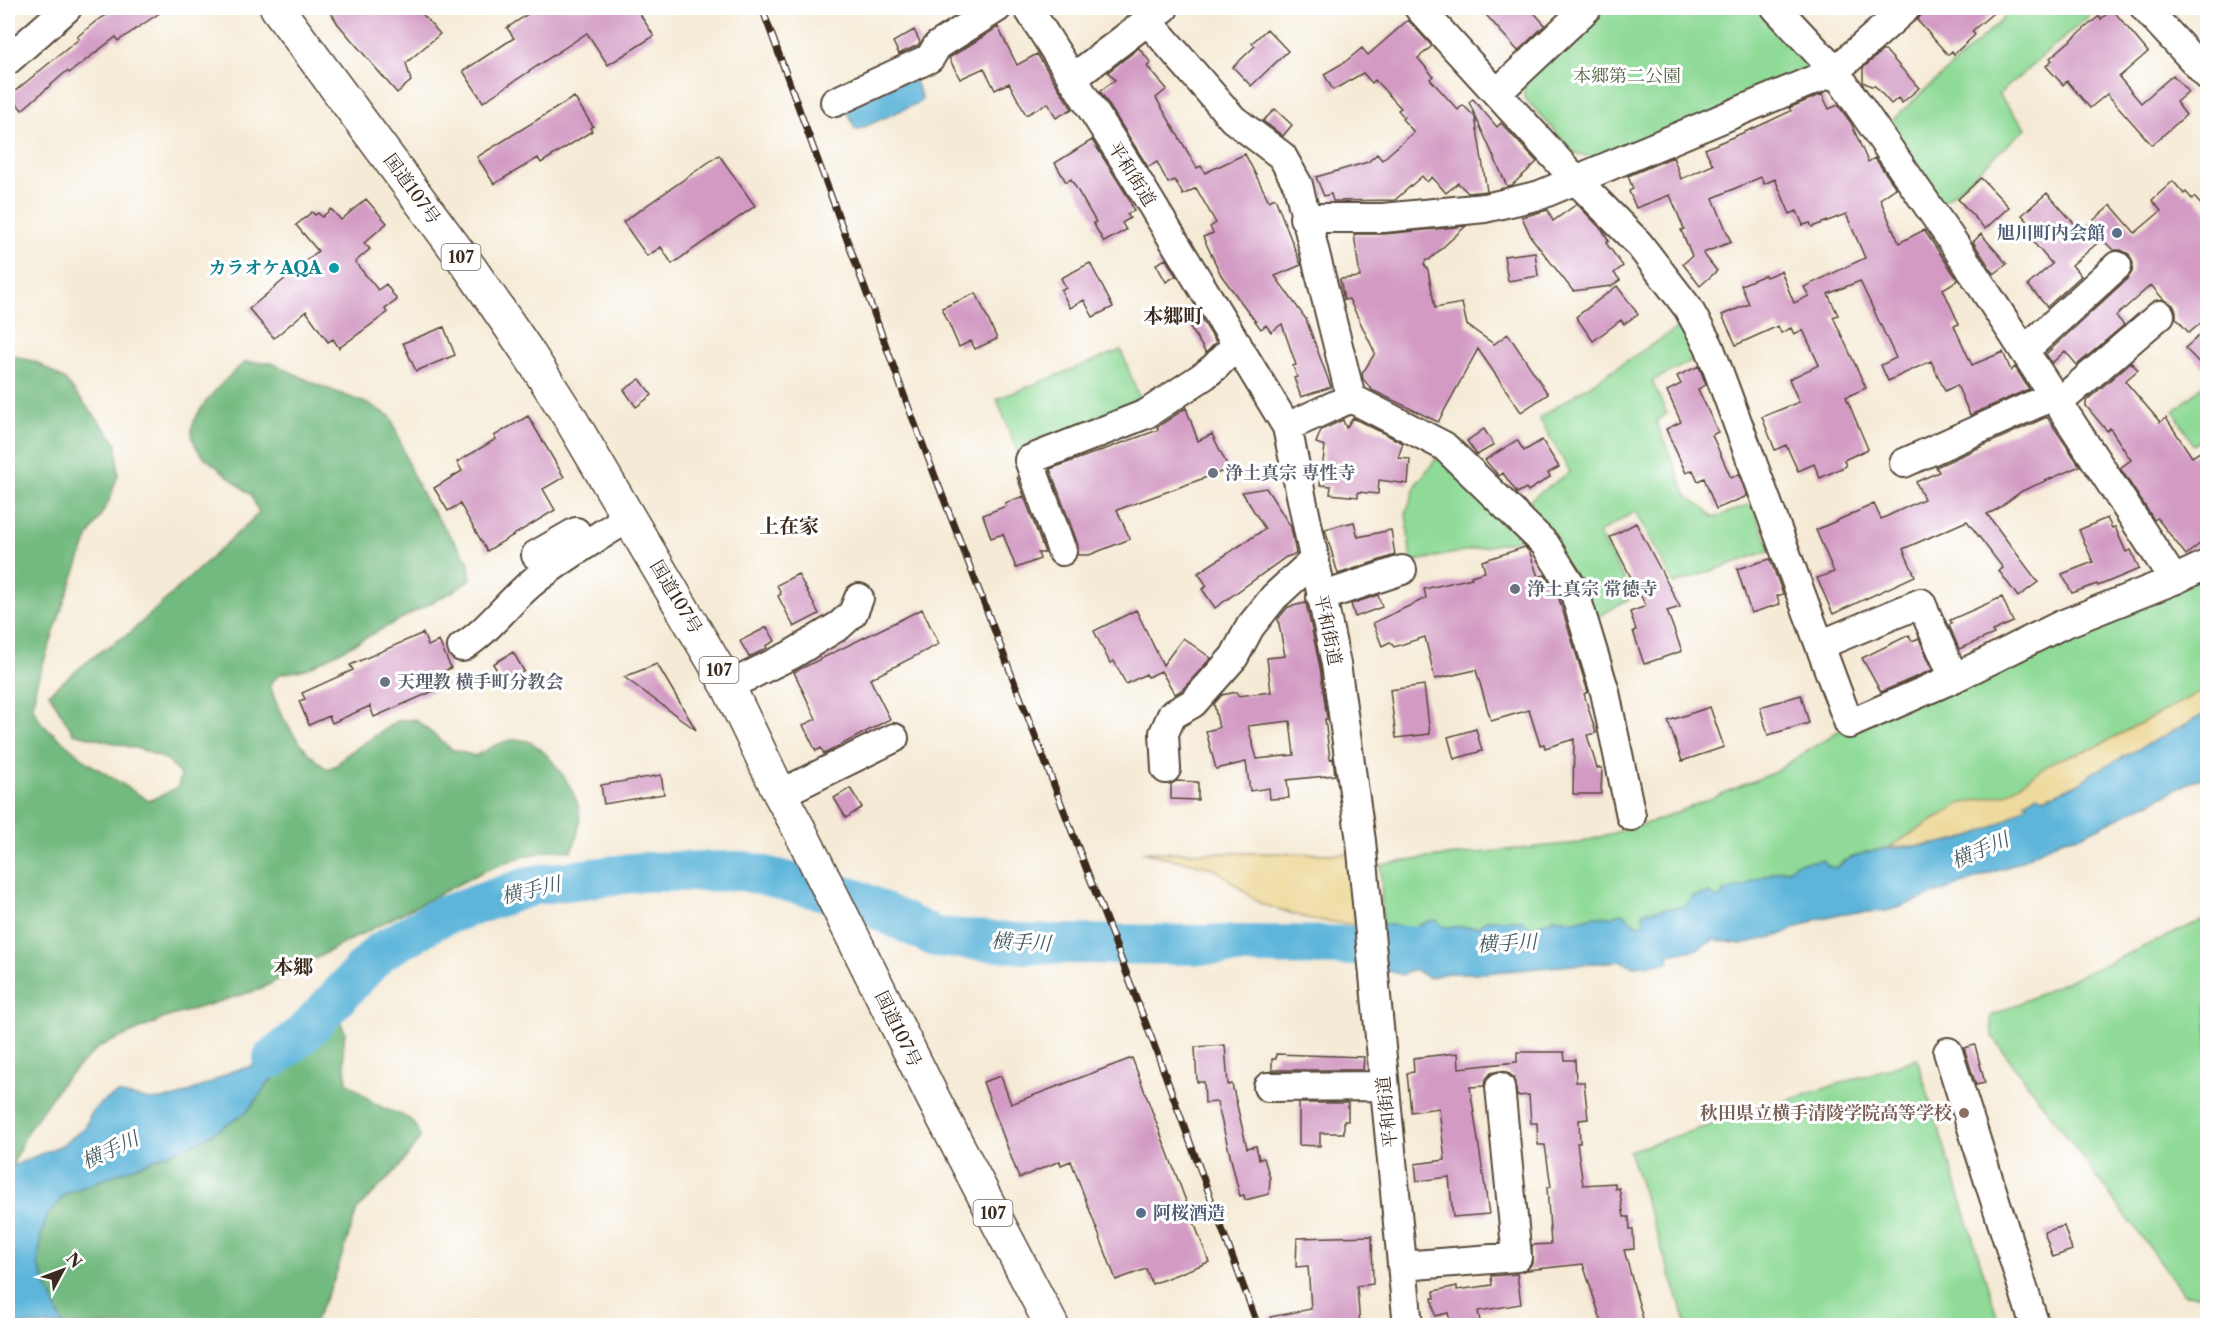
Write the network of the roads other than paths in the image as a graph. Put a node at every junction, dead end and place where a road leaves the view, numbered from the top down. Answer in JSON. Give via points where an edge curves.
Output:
{"nodes":[{"id":1,"x":67,"y":8,"type":"edge"},
{"id":2,"x":277,"y":8,"type":"edge"},
{"id":3,"x":997,"y":8,"type":"edge"},
{"id":4,"x":1028,"y":8,"type":"edge"},
{"id":5,"x":1419,"y":8,"type":"edge"},
{"id":6,"x":1587,"y":8,"type":"edge"},
{"id":7,"x":1776,"y":8,"type":"edge"},
{"id":8,"x":1906,"y":8,"type":"edge"},
{"id":9,"x":2145,"y":8,"type":"edge"},
{"id":10,"x":1156,"y":14,"type":"edge"},
{"id":11,"x":8,"y":60,"type":"edge"},
{"id":12,"x":1835,"y":71,"type":"junction"},
{"id":13,"x":2208,"y":76,"type":"edge"},
{"id":14,"x":1072,"y":79,"type":"junction"},
{"id":15,"x":1497,"y":93,"type":"junction"},
{"id":16,"x":835,"y":102,"type":"dead end"},
{"id":17,"x":1575,"y":179,"type":"junction"},
{"id":18,"x":1304,"y":218,"type":"junction"},
{"id":19,"x":2117,"y":266,"type":"dead end"},
{"id":20,"x":2160,"y":315,"type":"dead end"},
{"id":21,"x":1237,"y":344,"type":"junction"},
{"id":22,"x":2024,"y":351,"type":"junction"},
{"id":23,"x":1351,"y":398,"type":"junction"},
{"id":24,"x":2056,"y":400,"type":"junction"},
{"id":25,"x":1287,"y":427,"type":"junction"},
{"id":26,"x":1904,"y":463,"type":"dead end"},
{"id":27,"x":625,"y":511,"type":"junction"},
{"id":28,"x":1062,"y":551,"type":"dead end"},
{"id":29,"x":536,"y":555,"type":"dead end"},
{"id":30,"x":1313,"y":561,"type":"junction"},
{"id":31,"x":2208,"y":564,"type":"edge"},
{"id":32,"x":1402,"y":570,"type":"dead end"},
{"id":33,"x":2174,"y":580,"type":"junction"},
{"id":34,"x":1321,"y":597,"type":"junction"},
{"id":35,"x":859,"y":598,"type":"dead end"},
{"id":36,"x":1820,"y":645,"type":"junction"},
{"id":37,"x":462,"y":647,"type":"dead end"},
{"id":38,"x":1954,"y":678,"type":"junction"},
{"id":39,"x":728,"y":686,"type":"junction"},
{"id":40,"x":894,"y":738,"type":"dead end"},
{"id":41,"x":1166,"y":769,"type":"dead end"},
{"id":42,"x":780,"y":794,"type":"junction"},
{"id":43,"x":1631,"y":816,"type":"dead end"},
{"id":44,"x":1948,"y":1053,"type":"dead end"},
{"id":45,"x":1384,"y":1086,"type":"junction"},
{"id":46,"x":1500,"y":1087,"type":"dead end"},
{"id":47,"x":1268,"y":1088,"type":"dead end"},
{"id":48,"x":1402,"y":1266,"type":"junction"},
{"id":49,"x":1052,"y":1326,"type":"edge"},
{"id":50,"x":1408,"y":1326,"type":"edge"},
{"id":51,"x":2035,"y":1326,"type":"edge"}],
"edges":[{"from":1,"to":11,"type":"street"},
{"from":2,"to":27,"type":"highway","name":"国道107号","number":"107","via":[[470,268],[527,351]]},
{"from":3,"to":16,"type":"street","via":[[938,46],[930,58]]},
{"from":4,"to":14,"type":"street","name":"平和街道"},
{"from":5,"to":15,"type":"street"},
{"from":6,"to":15,"type":"street"},
{"from":7,"to":12,"type":"street"},
{"from":8,"to":12,"type":"street"},
{"from":9,"to":13,"type":"street"},
{"from":10,"to":14,"type":"street"},
{"from":10,"to":18,"type":"street","via":[[1233,119],[1281,156],[1298,185]]},
{"from":12,"to":17,"type":"street"},
{"from":12,"to":22,"type":"street"},
{"from":14,"to":21,"type":"street","name":"平和街道"},
{"from":15,"to":17,"type":"street"},
{"from":17,"to":18,"type":"street","via":[[1540,195],[1485,208],[1383,218]]},
{"from":17,"to":36,"type":"street","via":[[1638,243],[1688,308],[1709,346]]},
{"from":18,"to":23,"type":"street"},
{"from":19,"to":22,"type":"street"},
{"from":20,"to":24,"type":"street"},
{"from":21,"to":25,"type":"street","name":"平和街道"},
{"from":21,"to":28,"type":"street","via":[[1216,366],[1146,414],[1029,460]]},
{"from":22,"to":24,"type":"street"},
{"from":23,"to":25,"type":"street"},
{"from":23,"to":43,"type":"street","via":[[1444,446],[1545,544],[1574,590],[1605,692]]},
{"from":24,"to":26,"type":"street"},
{"from":24,"to":33,"type":"street"},
{"from":25,"to":30,"type":"street","name":"平和街道"},
{"from":27,"to":29,"type":"street"},
{"from":27,"to":37,"type":"street","via":[[531,583],[478,637]]},
{"from":27,"to":39,"type":"highway","name":"国道107号","number":"107"},
{"from":30,"to":34,"type":"street","name":"平和街道"},
{"from":30,"to":41,"type":"street","via":[[1274,597],[1250,627],[1234,657],[1193,703],[1172,715],[1164,733]]},
{"from":31,"to":33,"type":"street"},
{"from":32,"to":34,"type":"street"},
{"from":33,"to":38,"type":"street","via":[[2061,625]]},
{"from":34,"to":45,"type":"street","name":"平和街道","via":[[1336,664],[1363,858]]},
{"from":35,"to":39,"type":"street","via":[[853,613],[840,625]]},
{"from":36,"to":38,"type":"street","via":[[1921,603]]},
{"from":36,"to":38,"type":"street","via":[[1849,724]]},
{"from":39,"to":42,"type":"highway","name":"国道107号","number":"107"},
{"from":40,"to":42,"type":"street"},
{"from":42,"to":49,"type":"highway","name":"国道107号","number":"107"},
{"from":44,"to":51,"type":"street"},
{"from":45,"to":47,"type":"street"},
{"from":45,"to":48,"type":"street","name":"平和街道"},
{"from":46,"to":48,"type":"street","via":[[1517,1257]]},
{"from":48,"to":50,"type":"street","name":"平和街道"}]}
